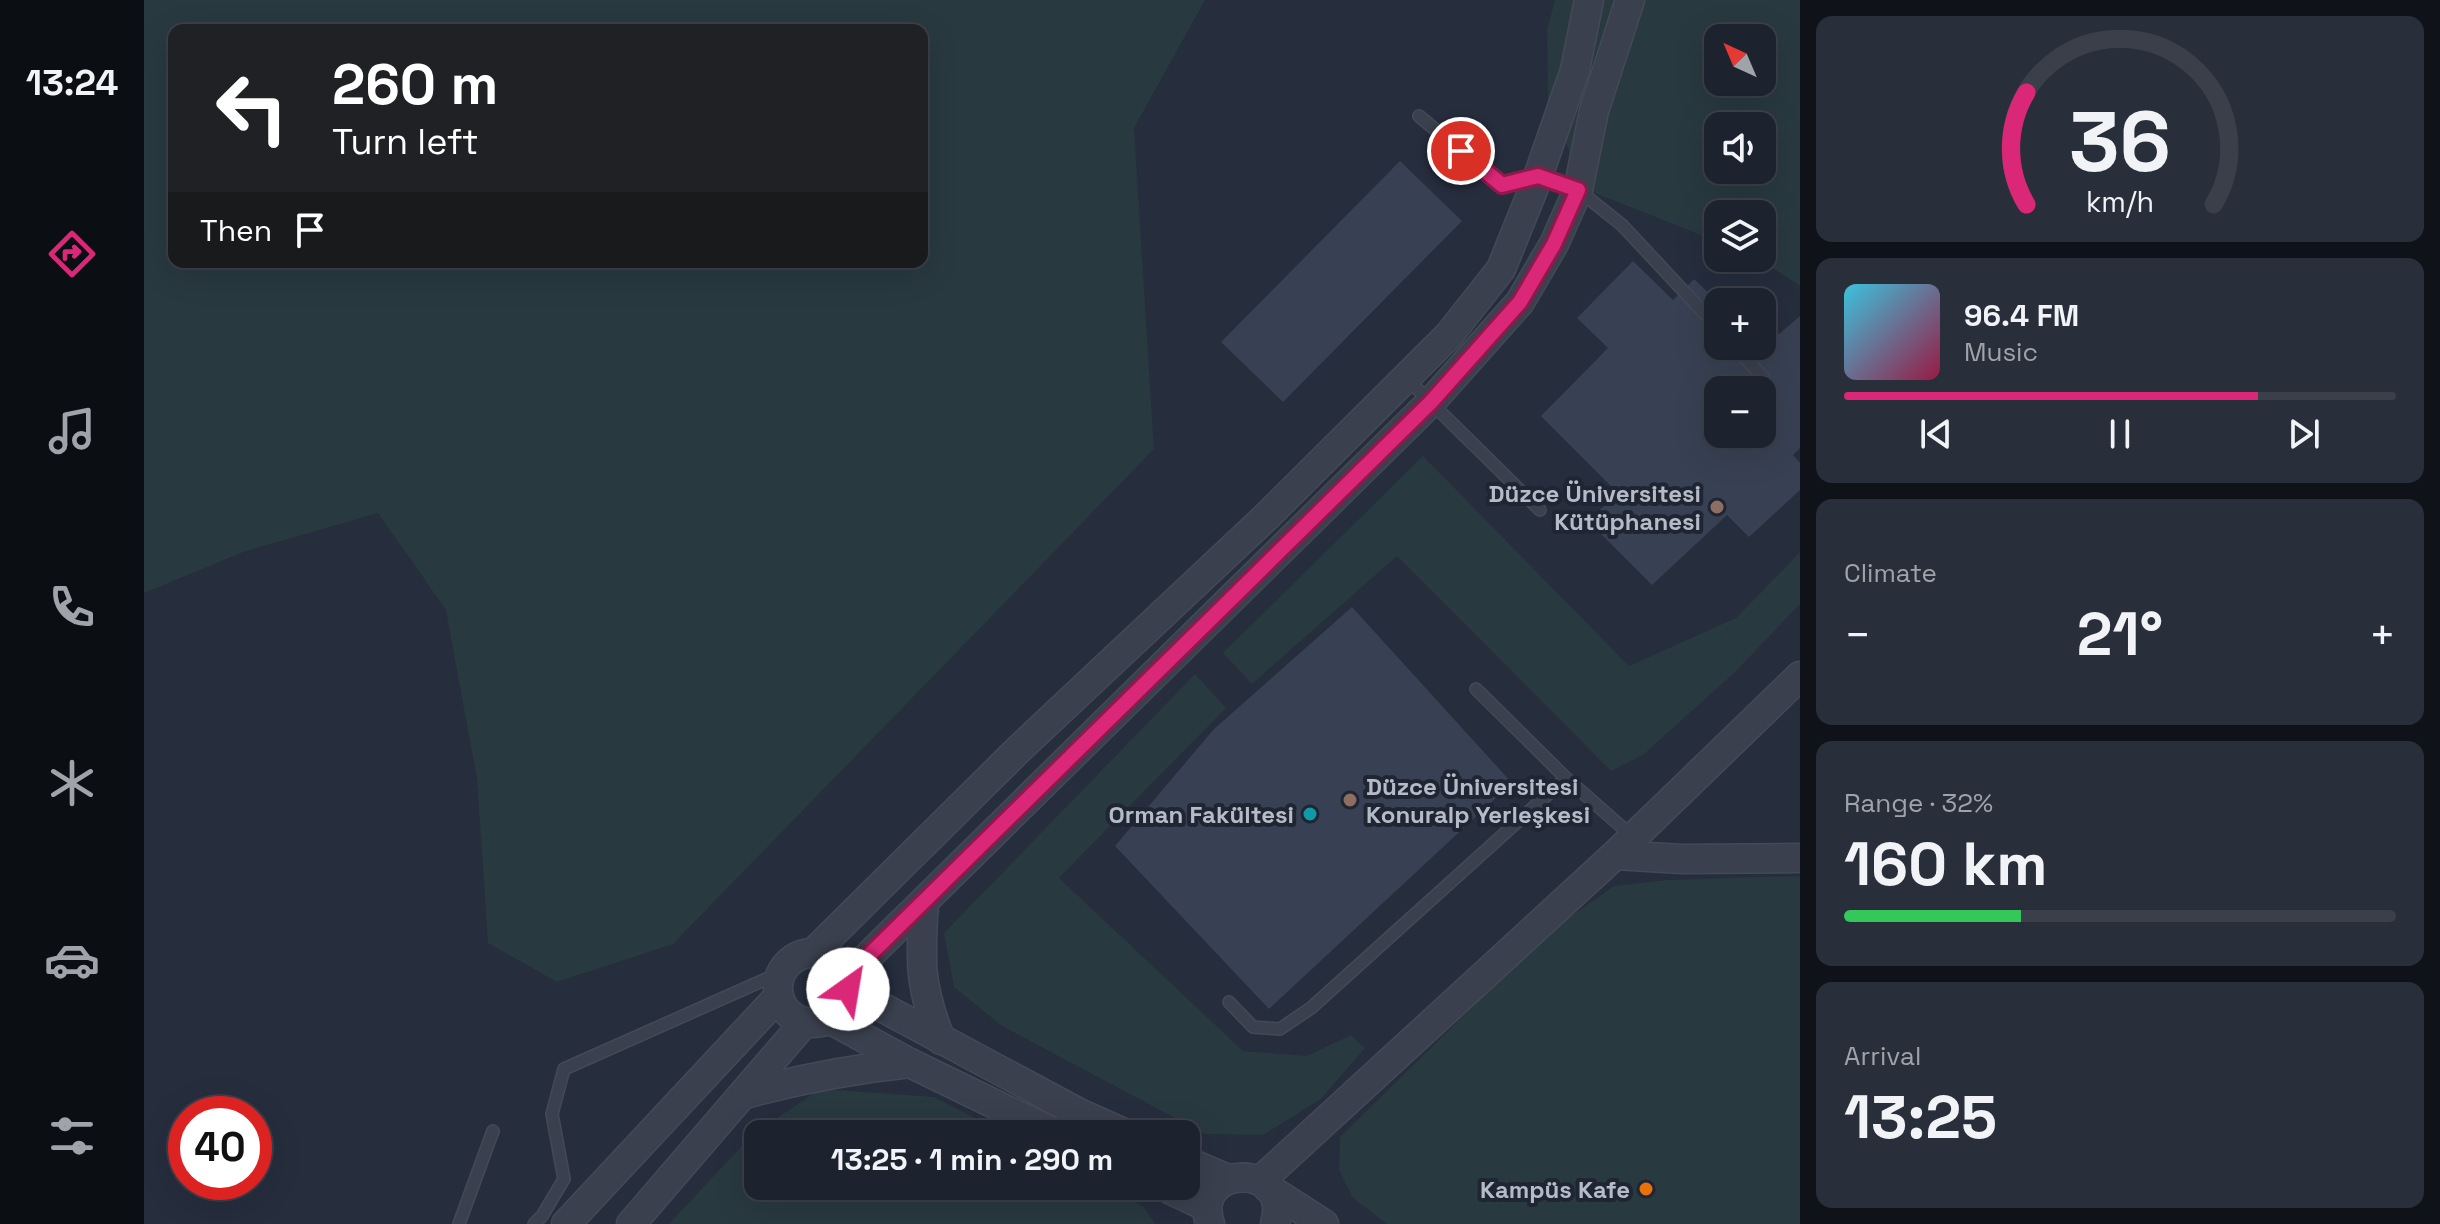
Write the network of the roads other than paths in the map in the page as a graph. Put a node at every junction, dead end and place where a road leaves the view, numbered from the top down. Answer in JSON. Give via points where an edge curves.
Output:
{"nodes":[{"id":1,"x":1589,"y":0,"type":"edge"},
{"id":2,"x":1630,"y":0,"type":"edge"},
{"id":3,"x":1419,"y":116,"type":"dead end"},
{"id":4,"x":1538,"y":176,"type":"junction"},
{"id":5,"x":1578,"y":190,"type":"junction"},
{"id":6,"x":1704,"y":313,"type":"edge"},
{"id":7,"x":1747,"y":360,"type":"edge"},
{"id":8,"x":1762,"y":376,"type":"edge"},
{"id":9,"x":1406,"y":378,"type":"junction"},
{"id":10,"x":1431,"y":402,"type":"junction"},
{"id":11,"x":1540,"y":510,"type":"dead end"},
{"id":12,"x":1800,"y":676,"type":"edge"},
{"id":13,"x":1476,"y":689,"type":"dead end"},
{"id":14,"x":1566,"y":778,"type":"junction"},
{"id":15,"x":1624,"y":846,"type":"junction"},
{"id":16,"x":1800,"y":858,"type":"edge"},
{"id":17,"x":924,"y":903,"type":"junction"},
{"id":18,"x":813,"y":953,"type":"junction"},
{"id":19,"x":847,"y":983,"type":"junction"},
{"id":20,"x":781,"y":984,"type":"junction"},
{"id":21,"x":1229,"y":1002,"type":"dead end"},
{"id":22,"x":817,"y":1020,"type":"junction"},
{"id":23,"x":941,"y":1040,"type":"junction"},
{"id":24,"x":910,"y":1063,"type":"junction"},
{"id":25,"x":745,"y":1094,"type":"junction"},
{"id":26,"x":1027,"y":1120,"type":"edge"},
{"id":27,"x":1095,"y":1120,"type":"edge"},
{"id":28,"x":493,"y":1131,"type":"dead end"},
{"id":29,"x":1200,"y":1167,"type":"edge"},
{"id":30,"x":1228,"y":1179,"type":"junction"},
{"id":31,"x":1264,"y":1184,"type":"junction"},
{"id":32,"x":1184,"y":1200,"type":"edge"},
{"id":33,"x":1208,"y":1216,"type":"edge"},
{"id":34,"x":459,"y":1224,"type":"edge"},
{"id":35,"x":534,"y":1224,"type":"edge"},
{"id":36,"x":566,"y":1224,"type":"edge"},
{"id":37,"x":631,"y":1224,"type":"edge"},
{"id":38,"x":1275,"y":1224,"type":"edge"},
{"id":39,"x":1324,"y":1224,"type":"edge"}],
"edges":[{"from":1,"to":4,"type":"street","via":[[1575,70]]},
{"from":2,"to":5,"type":"street","via":[[1594,111]]},
{"from":3,"to":4,"type":"lane","via":[[1502,185]]},
{"from":4,"to":5,"type":"lane"},
{"from":4,"to":9,"type":"street","via":[[1501,269],[1449,335]]},
{"from":5,"to":6,"type":"lane","via":[[1622,225]]},
{"from":5,"to":10,"type":"street","via":[[1520,302]]},
{"from":7,"to":8,"type":"lane"},
{"from":9,"to":10,"type":"lane"},
{"from":9,"to":18,"type":"street"},
{"from":10,"to":11,"type":"lane"},
{"from":10,"to":17,"type":"street"},
{"from":12,"to":15,"type":"street"},
{"from":13,"to":14,"type":"lane"},
{"from":14,"to":15,"type":"lane"},
{"from":14,"to":21,"type":"lane","via":[[1311,1008],[1280,1029],[1253,1027]]},
{"from":15,"to":16,"type":"street","via":[[1682,859]]},
{"from":15,"to":31,"type":"street"},
{"from":17,"to":19,"type":"street"},
{"from":17,"to":23,"type":"street","via":[[921,975]]},
{"from":18,"to":19,"type":"street","via":[[833,960]]},
{"from":18,"to":20,"type":"street","via":[[800,955]]},
{"from":19,"to":22,"type":"street","via":[[845,1001]]},
{"from":19,"to":23,"type":"street"},
{"from":20,"to":22,"type":"street","via":[[785,1008],[794,1017]]},
{"from":20,"to":35,"type":"lane","via":[[564,1069],[552,1114],[564,1179]]},
{"from":20,"to":36,"type":"street"},
{"from":22,"to":24,"type":"street"},
{"from":22,"to":25,"type":"street"},
{"from":23,"to":27,"type":"street"},
{"from":24,"to":25,"type":"street","via":[[828,1073]]},
{"from":24,"to":26,"type":"street"},
{"from":25,"to":37,"type":"street"},
{"from":28,"to":34,"type":"lane"},
{"from":29,"to":30,"type":"street"},
{"from":30,"to":31,"type":"street","via":[[1238,1176]]},
{"from":30,"to":33,"type":"street","via":[[1210,1196]]},
{"from":31,"to":38,"type":"street","via":[[1277,1206]]},
{"from":31,"to":39,"type":"street"},
{"from":32,"to":33,"type":"street"}]}
